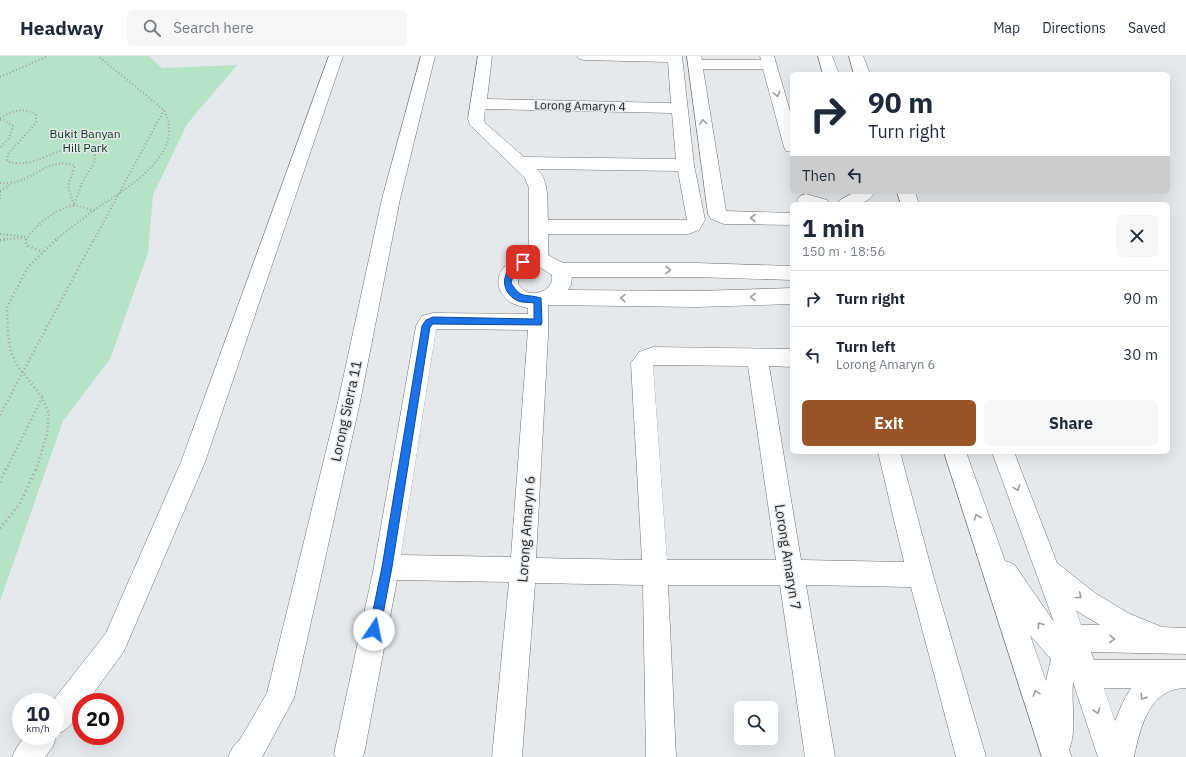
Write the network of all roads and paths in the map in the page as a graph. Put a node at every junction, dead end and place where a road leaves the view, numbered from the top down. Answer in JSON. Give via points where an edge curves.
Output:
{"nodes":[{"id":1,"x":48,"y":56,"type":"edge"},
{"id":2,"x":98,"y":56,"type":"edge"},
{"id":3,"x":336,"y":56,"type":"edge"},
{"id":4,"x":428,"y":56,"type":"edge"},
{"id":5,"x":485,"y":56,"type":"edge"},
{"id":6,"x":584,"y":56,"type":"edge"},
{"id":7,"x":825,"y":56,"type":"edge"},
{"id":8,"x":856,"y":56,"type":"edge"},
{"id":9,"x":675,"y":57,"type":"edge"},
{"id":10,"x":694,"y":60,"type":"edge"},
{"id":11,"x":768,"y":60,"type":"edge"},
{"id":12,"x":830,"y":72,"type":"edge"},
{"id":13,"x":861,"y":72,"type":"edge"},
{"id":14,"x":0,"y":77,"type":"edge"},
{"id":15,"x":479,"y":104,"type":"junction"},
{"id":16,"x":680,"y":108,"type":"junction"},
{"id":17,"x":164,"y":110,"type":"junction"},
{"id":18,"x":0,"y":119,"type":"edge"},
{"id":19,"x":790,"y":140,"type":"edge"},
{"id":20,"x":0,"y":148,"type":"edge"},
{"id":21,"x":521,"y":164,"type":"junction"},
{"id":22,"x":685,"y":165,"type":"junction"},
{"id":23,"x":0,"y":183,"type":"edge"},
{"id":24,"x":13,"y":183,"type":"junction"},
{"id":25,"x":0,"y":191,"type":"edge"},
{"id":26,"x":864,"y":194,"type":"edge"},
{"id":27,"x":117,"y":197,"type":"junction"},
{"id":28,"x":0,"y":199,"type":"edge"},
{"id":29,"x":850,"y":202,"type":"edge"},
{"id":30,"x":74,"y":205,"type":"junction"},
{"id":31,"x":94,"y":211,"type":"junction"},
{"id":32,"x":790,"y":219,"type":"edge"},
{"id":33,"x":538,"y":227,"type":"junction"},
{"id":34,"x":0,"y":234,"type":"edge"},
{"id":35,"x":26,"y":237,"type":"junction"},
{"id":36,"x":0,"y":240,"type":"edge"},
{"id":37,"x":43,"y":252,"type":"junction"},
{"id":38,"x":539,"y":259,"type":"junction"},
{"id":39,"x":559,"y":270,"type":"junction"},
{"id":40,"x":790,"y":273,"type":"edge"},
{"id":41,"x":790,"y":296,"type":"edge"},
{"id":42,"x":542,"y":306,"type":"junction"},
{"id":43,"x":757,"y":357,"type":"junction"},
{"id":44,"x":790,"y":358,"type":"edge"},
{"id":45,"x":23,"y":373,"type":"junction"},
{"id":46,"x":42,"y":398,"type":"junction"},
{"id":47,"x":0,"y":415,"type":"edge"},
{"id":48,"x":890,"y":454,"type":"edge"},
{"id":49,"x":956,"y":454,"type":"edge"},
{"id":50,"x":1004,"y":454,"type":"edge"},
{"id":51,"x":0,"y":482,"type":"edge"},
{"id":52,"x":0,"y":528,"type":"edge"},
{"id":53,"x":988,"y":548,"type":"junction"},
{"id":54,"x":387,"y":567,"type":"junction"},
{"id":55,"x":523,"y":570,"type":"junction"},
{"id":56,"x":790,"y":572,"type":"junction"},
{"id":57,"x":1049,"y":572,"type":"junction"},
{"id":58,"x":655,"y":573,"type":"junction"},
{"id":59,"x":920,"y":575,"type":"junction"},
{"id":60,"x":1175,"y":641,"type":"edge"},
{"id":61,"x":1069,"y":647,"type":"junction"},
{"id":62,"x":1085,"y":674,"type":"junction"},
{"id":63,"x":1180,"y":674,"type":"edge"},
{"id":64,"x":64,"y":709,"type":"edge"},
{"id":65,"x":37,"y":745,"type":"edge"},
{"id":66,"x":350,"y":754,"type":"dead end"},
{"id":67,"x":28,"y":757,"type":"edge"},
{"id":68,"x":243,"y":757,"type":"edge"},
{"id":69,"x":508,"y":757,"type":"edge"},
{"id":70,"x":661,"y":757,"type":"edge"},
{"id":71,"x":820,"y":757,"type":"edge"},
{"id":72,"x":971,"y":757,"type":"edge"},
{"id":73,"x":1057,"y":757,"type":"edge"},
{"id":74,"x":1060,"y":757,"type":"edge"},
{"id":75,"x":1113,"y":757,"type":"edge"},
{"id":76,"x":1120,"y":757,"type":"edge"}],
"edges":[{"from":1,"to":14,"type":"path"},
{"from":2,"to":17,"type":"path"},
{"from":3,"to":64,"type":"street","via":[[193,462],[115,642]]},
{"from":4,"to":68,"type":"street","name":"Lorong Sierra 11","via":[[391,199],[347,410],[280,698]]},
{"from":5,"to":15,"type":"street"},
{"from":6,"to":9,"type":"street"},
{"from":7,"to":12,"type":"street"},
{"from":8,"to":13,"type":"street"},
{"from":9,"to":16,"type":"street"},
{"from":10,"to":11,"type":"street"},
{"from":32,"to":10,"type":"street","one_way":true,"via":[[724,218],[717,214]]},
{"from":11,"to":19,"type":"street","one_way":true},
{"from":15,"to":16,"type":"street","name":"Lorong Amaryn 4"},
{"from":15,"to":21,"type":"street","via":[[476,119],[478,125]]},
{"from":16,"to":22,"type":"street"},
{"from":17,"to":27,"type":"path"},
{"from":17,"to":27,"type":"path","via":[[169,119],[170,132],[161,156],[149,171]]},
{"from":18,"to":20,"type":"path","via":[[13,126],[9,138]]},
{"from":18,"to":30,"type":"path","via":[[20,110],[31,110],[36,114],[36,123],[8,154],[7,161],[11,164],[23,164],[78,147],[89,148],[95,155],[94,162],[82,183]]},
{"from":21,"to":22,"type":"street"},
{"from":21,"to":33,"type":"street","via":[[534,176],[538,188]]},
{"from":22,"to":33,"type":"street","via":[[696,220],[694,225]]},
{"from":23,"to":24,"type":"path"},
{"from":24,"to":25,"type":"path"},
{"from":24,"to":30,"type":"path","via":[[20,182],[56,163],[69,162],[75,166],[67,186],[67,192]]},
{"from":25,"to":28,"type":"path"},
{"from":26,"to":29,"type":"street"},
{"from":27,"to":31,"type":"path"},
{"from":27,"to":45,"type":"path"},
{"from":30,"to":31,"type":"path"},
{"from":30,"to":35,"type":"path","via":[[60,210]]},
{"from":31,"to":37,"type":"path"},
{"from":33,"to":38,"type":"street"},
{"from":34,"to":35,"type":"path"},
{"from":35,"to":36,"type":"path"},
{"from":35,"to":37,"type":"path","via":[[25,242],[28,246]]},
{"from":37,"to":45,"type":"path","via":[[27,267],[7,307],[10,350]]},
{"from":38,"to":39,"type":"street","via":[[551,263]]},
{"from":38,"to":42,"type":"street","via":[[516,266],[511,271],[507,283],[514,294]]},
{"from":39,"to":40,"type":"street","one_way":true},
{"from":39,"to":42,"type":"street","via":[[562,281],[560,287]]},
{"from":41,"to":42,"type":"street","one_way":true},
{"from":42,"to":54,"type":"street","via":[[433,321],[426,326]]},
{"from":42,"to":55,"type":"street","name":"Lorong Amaryn 6"},
{"from":43,"to":44,"type":"street"},
{"from":43,"to":56,"type":"street","name":"Lorong Amaryn 7"},
{"from":43,"to":58,"type":"street","via":[[653,356],[646,358],[642,363]]},
{"from":45,"to":46,"type":"path"},
{"from":45,"to":47,"type":"path"},
{"from":46,"to":51,"type":"path"},
{"from":46,"to":52,"type":"path","via":[[49,413],[48,432],[32,480],[19,505]]},
{"from":48,"to":59,"type":"street"},
{"from":53,"to":49,"type":"street","one_way":true},
{"from":50,"to":57,"type":"street","one_way":true},
{"from":61,"to":53,"type":"street","one_way":true,"via":[[1039,625]]},
{"from":73,"to":53,"type":"street","one_way":true},
{"from":54,"to":55,"type":"street"},
{"from":54,"to":66,"type":"street"},
{"from":55,"to":58,"type":"street"},
{"from":55,"to":69,"type":"street","name":"Lorong Amaryn 6"},
{"from":56,"to":58,"type":"street"},
{"from":56,"to":59,"type":"street"},
{"from":56,"to":71,"type":"street","name":"Lorong Amaryn 7"},
{"from":57,"to":60,"type":"street","one_way":true,"via":[[1086,602],[1121,623]]},
{"from":57,"to":61,"type":"street"},
{"from":58,"to":70,"type":"street"},
{"from":59,"to":72,"type":"street"},
{"from":61,"to":60,"type":"street","one_way":true},
{"from":61,"to":62,"type":"street"},
{"from":61,"to":74,"type":"street","via":[[1059,676]]},
{"from":62,"to":63,"type":"street"},
{"from":62,"to":75,"type":"street","one_way":true},
{"from":63,"to":76,"type":"street","one_way":true,"via":[[1149,688],[1136,706],[1124,732]]},
{"from":65,"to":67,"type":"street"}]}
